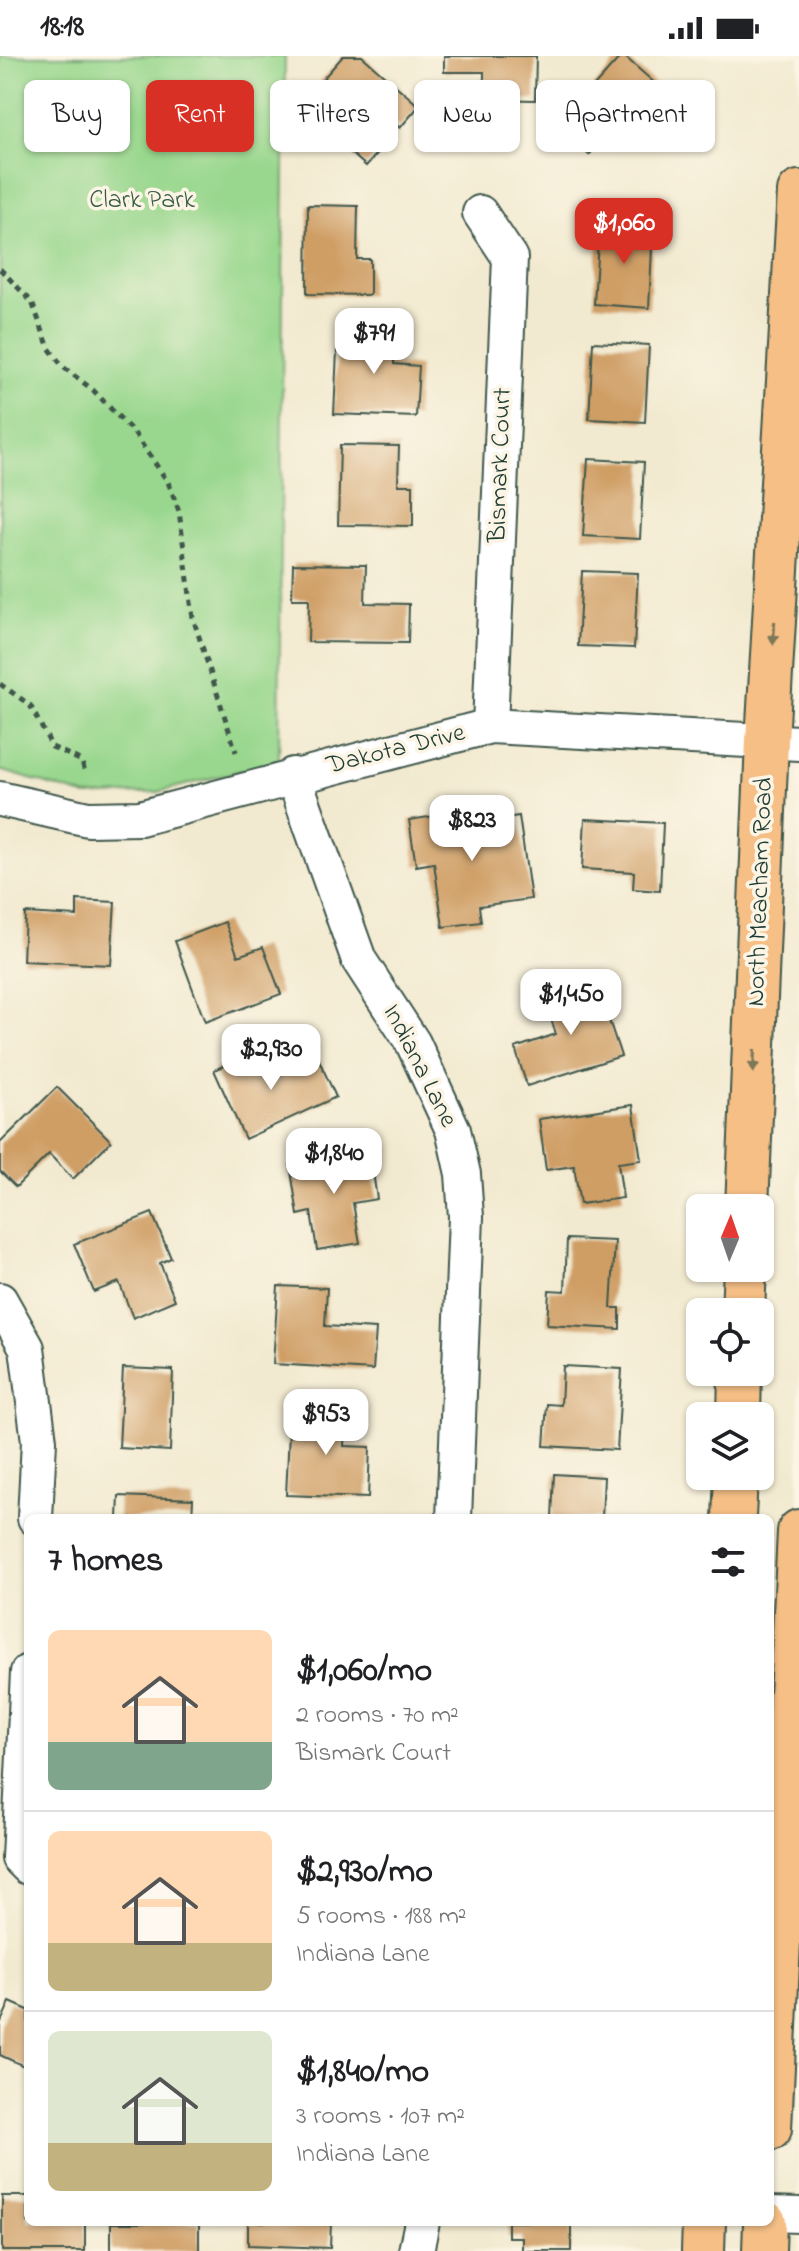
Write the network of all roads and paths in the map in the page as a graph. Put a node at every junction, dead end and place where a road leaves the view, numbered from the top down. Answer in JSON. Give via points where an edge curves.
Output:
{"nodes":[{"id":1,"x":799,"y":192,"type":"edge"},
{"id":2,"x":480,"y":213,"type":"dead end"},
{"id":3,"x":0,"y":269,"type":"edge"},
{"id":4,"x":0,"y":684,"type":"edge"},
{"id":5,"x":490,"y":726,"type":"junction"},
{"id":6,"x":783,"y":742,"type":"edge"},
{"id":7,"x":236,"y":752,"type":"dead end"},
{"id":8,"x":85,"y":773,"type":"dead end"},
{"id":9,"x":293,"y":775,"type":"junction"},
{"id":10,"x":0,"y":799,"type":"edge"},
{"id":11,"x":748,"y":1194,"type":"edge"},
{"id":12,"x":0,"y":1300,"type":"edge"},
{"id":13,"x":735,"y":1490,"type":"edge"},
{"id":14,"x":35,"y":1514,"type":"edge"},
{"id":15,"x":454,"y":1514,"type":"edge"},
{"id":16,"x":734,"y":1514,"type":"edge"},
{"id":17,"x":799,"y":1531,"type":"edge"},
{"id":18,"x":24,"y":1736,"type":"edge"},
{"id":19,"x":16,"y":1865,"type":"edge"},
{"id":20,"x":774,"y":2047,"type":"edge"},
{"id":21,"x":774,"y":2214,"type":"edge"},
{"id":22,"x":799,"y":2215,"type":"edge"},
{"id":23,"x":421,"y":2226,"type":"edge"},
{"id":24,"x":704,"y":2226,"type":"edge"},
{"id":25,"x":765,"y":2226,"type":"edge"},
{"id":26,"x":416,"y":2251,"type":"edge"},
{"id":27,"x":703,"y":2251,"type":"edge"},
{"id":28,"x":764,"y":2251,"type":"edge"}],
"edges":[{"from":1,"to":6,"type":"main road","name":"North Meacham Road","one_way":true},
{"from":2,"to":5,"type":"street","name":"Bismark Court","via":[[510,258]]},
{"from":3,"to":7,"type":"path","via":[[32,302],[49,348],[63,367],[134,433],[168,482],[179,511],[193,618]]},
{"from":4,"to":8,"type":"path","via":[[30,705],[52,747],[82,761]]},
{"from":5,"to":6,"type":"street","name":"Dakota Drive"},
{"from":5,"to":9,"type":"street","name":"Dakota Drive"},
{"from":6,"to":11,"type":"main road","name":"North Meacham Road","one_way":true},
{"from":9,"to":10,"type":"street","name":"Dakota Drive","via":[[140,818],[88,819]]},
{"from":9,"to":15,"type":"street","name":"Indiana Lane","via":[[359,960],[413,1043],[453,1130],[463,1174],[466,1217]]},
{"from":12,"to":14,"type":"street","via":[[27,1348],[39,1441]]},
{"from":13,"to":16,"type":"main road"},
{"from":17,"to":20,"type":"main road"},
{"from":18,"to":19,"type":"street"},
{"from":21,"to":22,"type":"street"},
{"from":23,"to":26,"type":"street"},
{"from":24,"to":27,"type":"main road"},
{"from":25,"to":28,"type":"main road"}]}
